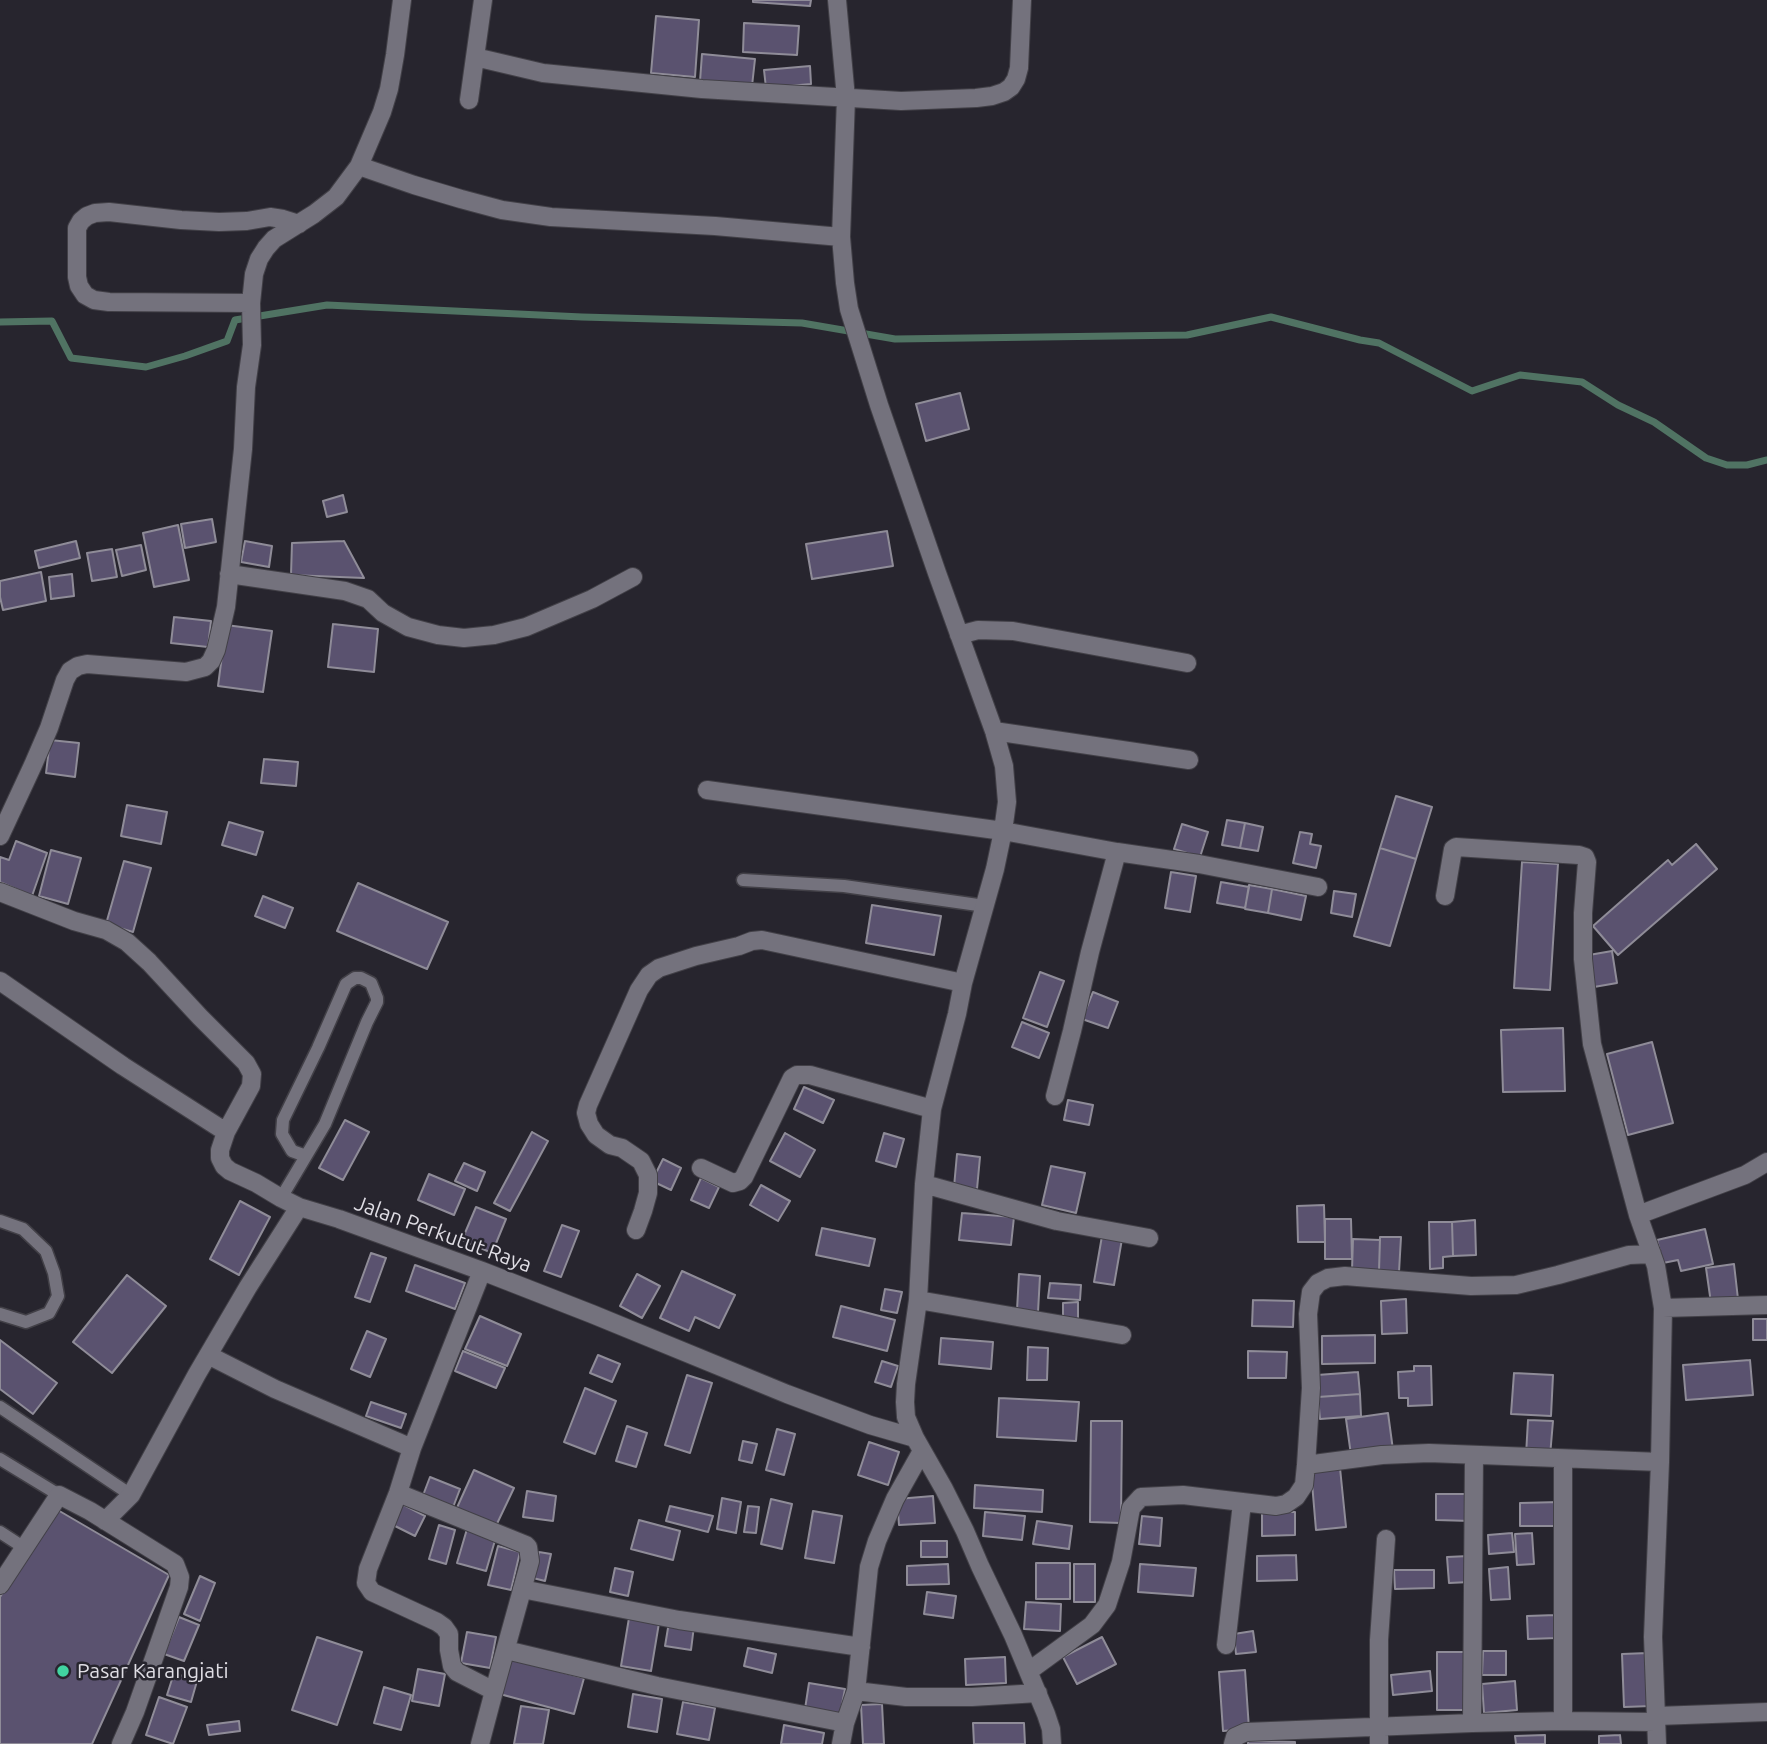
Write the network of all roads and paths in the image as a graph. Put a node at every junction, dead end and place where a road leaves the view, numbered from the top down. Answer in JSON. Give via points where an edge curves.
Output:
{"nodes":[{"id":1,"x":401,"y":0,"type":"edge"},
{"id":2,"x":483,"y":0,"type":"edge"},
{"id":3,"x":837,"y":0,"type":"edge"},
{"id":4,"x":1022,"y":0,"type":"edge"},
{"id":5,"x":475,"y":57,"type":"junction"},
{"id":6,"x":846,"y":98,"type":"junction"},
{"id":7,"x":469,"y":100,"type":"dead end"},
{"id":8,"x":359,"y":166,"type":"junction"},
{"id":9,"x":299,"y":224,"type":"junction"},
{"id":10,"x":841,"y":237,"type":"junction"},
{"id":11,"x":251,"y":306,"type":"junction"},
{"id":12,"x":229,"y":574,"type":"junction"},
{"id":13,"x":632,"y":577,"type":"dead end"},
{"id":14,"x":959,"y":635,"type":"junction"},
{"id":15,"x":1187,"y":663,"type":"dead end"},
{"id":16,"x":994,"y":731,"type":"junction"},
{"id":17,"x":1189,"y":760,"type":"dead end"},
{"id":18,"x":707,"y":790,"type":"dead end"},
{"id":19,"x":1003,"y":831,"type":"junction"},
{"id":20,"x":0,"y":835,"type":"edge"},
{"id":21,"x":1117,"y":852,"type":"junction"},
{"id":22,"x":743,"y":880,"type":"dead end"},
{"id":23,"x":1318,"y":887,"type":"dead end"},
{"id":24,"x":0,"y":892,"type":"edge"},
{"id":25,"x":1445,"y":896,"type":"dead end"},
{"id":26,"x":985,"y":906,"type":"junction"},
{"id":27,"x":0,"y":981,"type":"edge"},
{"id":28,"x":963,"y":983,"type":"junction"},
{"id":29,"x":1055,"y":1096,"type":"dead end"},
{"id":30,"x":932,"y":1109,"type":"junction"},
{"id":31,"x":226,"y":1132,"type":"junction"},
{"id":32,"x":306,"y":1156,"type":"junction"},
{"id":33,"x":1767,"y":1162,"type":"edge"},
{"id":34,"x":701,"y":1168,"type":"dead end"},
{"id":35,"x":924,"y":1184,"type":"junction"},
{"id":36,"x":281,"y":1198,"type":"junction"},
{"id":37,"x":299,"y":1207,"type":"junction"},
{"id":38,"x":1638,"y":1215,"type":"junction"},
{"id":39,"x":0,"y":1221,"type":"edge"},
{"id":40,"x":636,"y":1230,"type":"dead end"},
{"id":41,"x":1149,"y":1238,"type":"dead end"},
{"id":42,"x":1652,"y":1254,"type":"junction"},
{"id":43,"x":482,"y":1272,"type":"junction"},
{"id":44,"x":918,"y":1300,"type":"junction"},
{"id":45,"x":1767,"y":1305,"type":"edge"},
{"id":46,"x":1663,"y":1308,"type":"junction"},
{"id":47,"x":0,"y":1314,"type":"edge"},
{"id":48,"x":1122,"y":1335,"type":"dead end"},
{"id":49,"x":208,"y":1355,"type":"junction"},
{"id":50,"x":0,"y":1407,"type":"edge"},
{"id":51,"x":919,"y":1445,"type":"junction"},
{"id":52,"x":412,"y":1448,"type":"junction"},
{"id":53,"x":1474,"y":1455,"type":"junction"},
{"id":54,"x":0,"y":1459,"type":"edge"},
{"id":55,"x":1563,"y":1459,"type":"junction"},
{"id":56,"x":1660,"y":1462,"type":"junction"},
{"id":57,"x":1306,"y":1465,"type":"junction"},
{"id":58,"x":398,"y":1493,"type":"junction"},
{"id":59,"x":59,"y":1495,"type":"junction"},
{"id":60,"x":131,"y":1495,"type":"junction"},
{"id":61,"x":1242,"y":1503,"type":"junction"},
{"id":62,"x":106,"y":1521,"type":"junction"},
{"id":63,"x":0,"y":1532,"type":"edge"},
{"id":64,"x":1386,"y":1539,"type":"dead end"},
{"id":65,"x":23,"y":1547,"type":"junction"},
{"id":66,"x":0,"y":1585,"type":"edge"},
{"id":67,"x":522,"y":1589,"type":"junction"},
{"id":68,"x":1226,"y":1645,"type":"dead end"},
{"id":69,"x":861,"y":1647,"type":"junction"},
{"id":70,"x":506,"y":1650,"type":"junction"},
{"id":71,"x":1029,"y":1671,"type":"junction"},
{"id":72,"x":494,"y":1691,"type":"junction"},
{"id":73,"x":856,"y":1691,"type":"junction"},
{"id":74,"x":1038,"y":1693,"type":"junction"},
{"id":75,"x":1767,"y":1712,"type":"edge"},
{"id":76,"x":1657,"y":1719,"type":"junction"},
{"id":77,"x":1563,"y":1721,"type":"junction"},
{"id":78,"x":845,"y":1723,"type":"junction"},
{"id":79,"x":1472,"y":1723,"type":"junction"},
{"id":80,"x":1379,"y":1736,"type":"edge"},
{"id":81,"x":121,"y":1744,"type":"edge"},
{"id":82,"x":480,"y":1744,"type":"edge"},
{"id":83,"x":841,"y":1744,"type":"edge"},
{"id":84,"x":1052,"y":1744,"type":"edge"},
{"id":85,"x":1233,"y":1744,"type":"edge"},
{"id":86,"x":1657,"y":1744,"type":"edge"}],
"edges":[{"from":1,"to":8,"type":"street","via":[[388,89]]},
{"from":2,"to":5,"type":"street"},
{"from":3,"to":6,"type":"street"},
{"from":4,"to":6,"type":"street","via":[[1019,68],[1004,92],[945,100]]},
{"from":5,"to":6,"type":"street","via":[[543,73]]},
{"from":5,"to":7,"type":"street"},
{"from":6,"to":10,"type":"street"},
{"from":8,"to":9,"type":"street","via":[[336,197]]},
{"from":8,"to":10,"type":"street","via":[[502,210],[603,222]]},
{"from":9,"to":11,"type":"street","via":[[274,239],[259,259]]},
{"from":9,"to":11,"type":"street","via":[[270,217],[219,222],[110,212],[87,216],[77,228],[79,286],[94,300]]},
{"from":10,"to":14,"type":"street","via":[[849,309],[858,341]]},
{"from":11,"to":12,"type":"street","via":[[252,345]]},
{"from":12,"to":13,"type":"street","via":[[345,591],[368,599],[408,627],[464,638],[526,627]]},
{"from":12,"to":20,"type":"street","via":[[216,650],[205,667],[186,672],[87,664],[70,671]]},
{"from":14,"to":15,"type":"street","via":[[978,630],[1013,631]]},
{"from":14,"to":16,"type":"street"},
{"from":16,"to":17,"type":"street"},
{"from":16,"to":19,"type":"street","via":[[1004,766],[1007,802]]},
{"from":18,"to":19,"type":"street"},
{"from":19,"to":21,"type":"street"},
{"from":19,"to":26,"type":"street"},
{"from":21,"to":23,"type":"street"},
{"from":21,"to":29,"type":"street"},
{"from":22,"to":26,"type":"lane","via":[[844,886]]},
{"from":24,"to":31,"type":"street","via":[[127,942],[246,1063],[252,1074],[251,1086]]},
{"from":25,"to":38,"type":"street","via":[[1456,847],[1585,857],[1583,959],[1592,1044]]},
{"from":26,"to":28,"type":"street"},
{"from":27,"to":31,"type":"street"},
{"from":28,"to":30,"type":"street"},
{"from":28,"to":40,"type":"street","via":[[762,940],[696,956],[649,975],[586,1113],[596,1135],[641,1161],[648,1175],[648,1193]]},
{"from":30,"to":34,"type":"street","via":[[797,1075],[740,1181],[733,1183]]},
{"from":30,"to":35,"type":"street"},
{"from":31,"to":36,"type":"street","name":"Jalan Perkutut Raya","via":[[219,1158],[224,1166]]},
{"from":32,"to":32,"type":"lane","via":[[292,1151],[282,1134],[283,1120],[346,984],[361,978],[371,983],[377,1002],[325,1124]]},
{"from":32,"to":36,"type":"lane"},
{"from":33,"to":38,"type":"street","via":[[1745,1175]]},
{"from":35,"to":41,"type":"street","via":[[1057,1221]]},
{"from":35,"to":44,"type":"street"},
{"from":36,"to":37,"type":"street","name":"Jalan Perkutut Raya"},
{"from":37,"to":43,"type":"street","name":"Jalan Perkutut Raya"},
{"from":37,"to":49,"type":"street"},
{"from":38,"to":42,"type":"street"},
{"from":39,"to":47,"type":"lane","via":[[23,1228],[46,1251],[58,1296],[49,1313],[26,1322]]},
{"from":42,"to":46,"type":"street"},
{"from":42,"to":57,"type":"street","via":[[1629,1255],[1516,1284],[1471,1286],[1345,1276],[1318,1283],[1311,1292],[1308,1314],[1311,1388]]},
{"from":43,"to":51,"type":"street","name":"Jalan Perkutut Raya"},
{"from":43,"to":52,"type":"street"},
{"from":44,"to":48,"type":"street"},
{"from":44,"to":51,"type":"street","via":[[905,1402],[906,1417]]},
{"from":45,"to":46,"type":"street"},
{"from":46,"to":56,"type":"street"},
{"from":49,"to":52,"type":"street"},
{"from":49,"to":60,"type":"street"},
{"from":50,"to":60,"type":"lane"},
{"from":51,"to":69,"type":"street","via":[[869,1567]]},
{"from":51,"to":71,"type":"street","via":[[960,1520]]},
{"from":52,"to":58,"type":"street"},
{"from":53,"to":55,"type":"street"},
{"from":53,"to":57,"type":"street","via":[[1382,1455]]},
{"from":53,"to":79,"type":"street"},
{"from":54,"to":59,"type":"lane"},
{"from":55,"to":56,"type":"street"},
{"from":55,"to":77,"type":"street"},
{"from":56,"to":76,"type":"street","via":[[1653,1637]]},
{"from":57,"to":61,"type":"street","via":[[1304,1485],[1286,1504]]},
{"from":58,"to":67,"type":"street","via":[[526,1545],[530,1561]]},
{"from":58,"to":72,"type":"street","via":[[366,1583],[379,1596],[444,1627],[452,1666]]},
{"from":59,"to":62,"type":"street"},
{"from":59,"to":65,"type":"street"},
{"from":60,"to":62,"type":"street"},
{"from":61,"to":68,"type":"street"},
{"from":61,"to":71,"type":"street","via":[[1141,1497],[1130,1508],[1121,1562],[1107,1605],[1092,1625]]},
{"from":62,"to":81,"type":"street","via":[[169,1560],[180,1577]]},
{"from":63,"to":65,"type":"lane"},
{"from":64,"to":80,"type":"street"},
{"from":65,"to":66,"type":"street"},
{"from":67,"to":69,"type":"street","via":[[679,1620]]},
{"from":67,"to":70,"type":"street"},
{"from":69,"to":73,"type":"street"},
{"from":70,"to":72,"type":"street"},
{"from":70,"to":78,"type":"street"},
{"from":71,"to":74,"type":"street"},
{"from":72,"to":82,"type":"street"},
{"from":73,"to":74,"type":"street","via":[[906,1697]]},
{"from":73,"to":78,"type":"street"},
{"from":74,"to":84,"type":"street"},
{"from":75,"to":76,"type":"street"},
{"from":76,"to":77,"type":"street"},
{"from":76,"to":86,"type":"street"},
{"from":77,"to":79,"type":"street"},
{"from":78,"to":83,"type":"street"},
{"from":79,"to":80,"type":"street"},
{"from":80,"to":85,"type":"street","via":[[1246,1732],[1235,1737]]}]}
